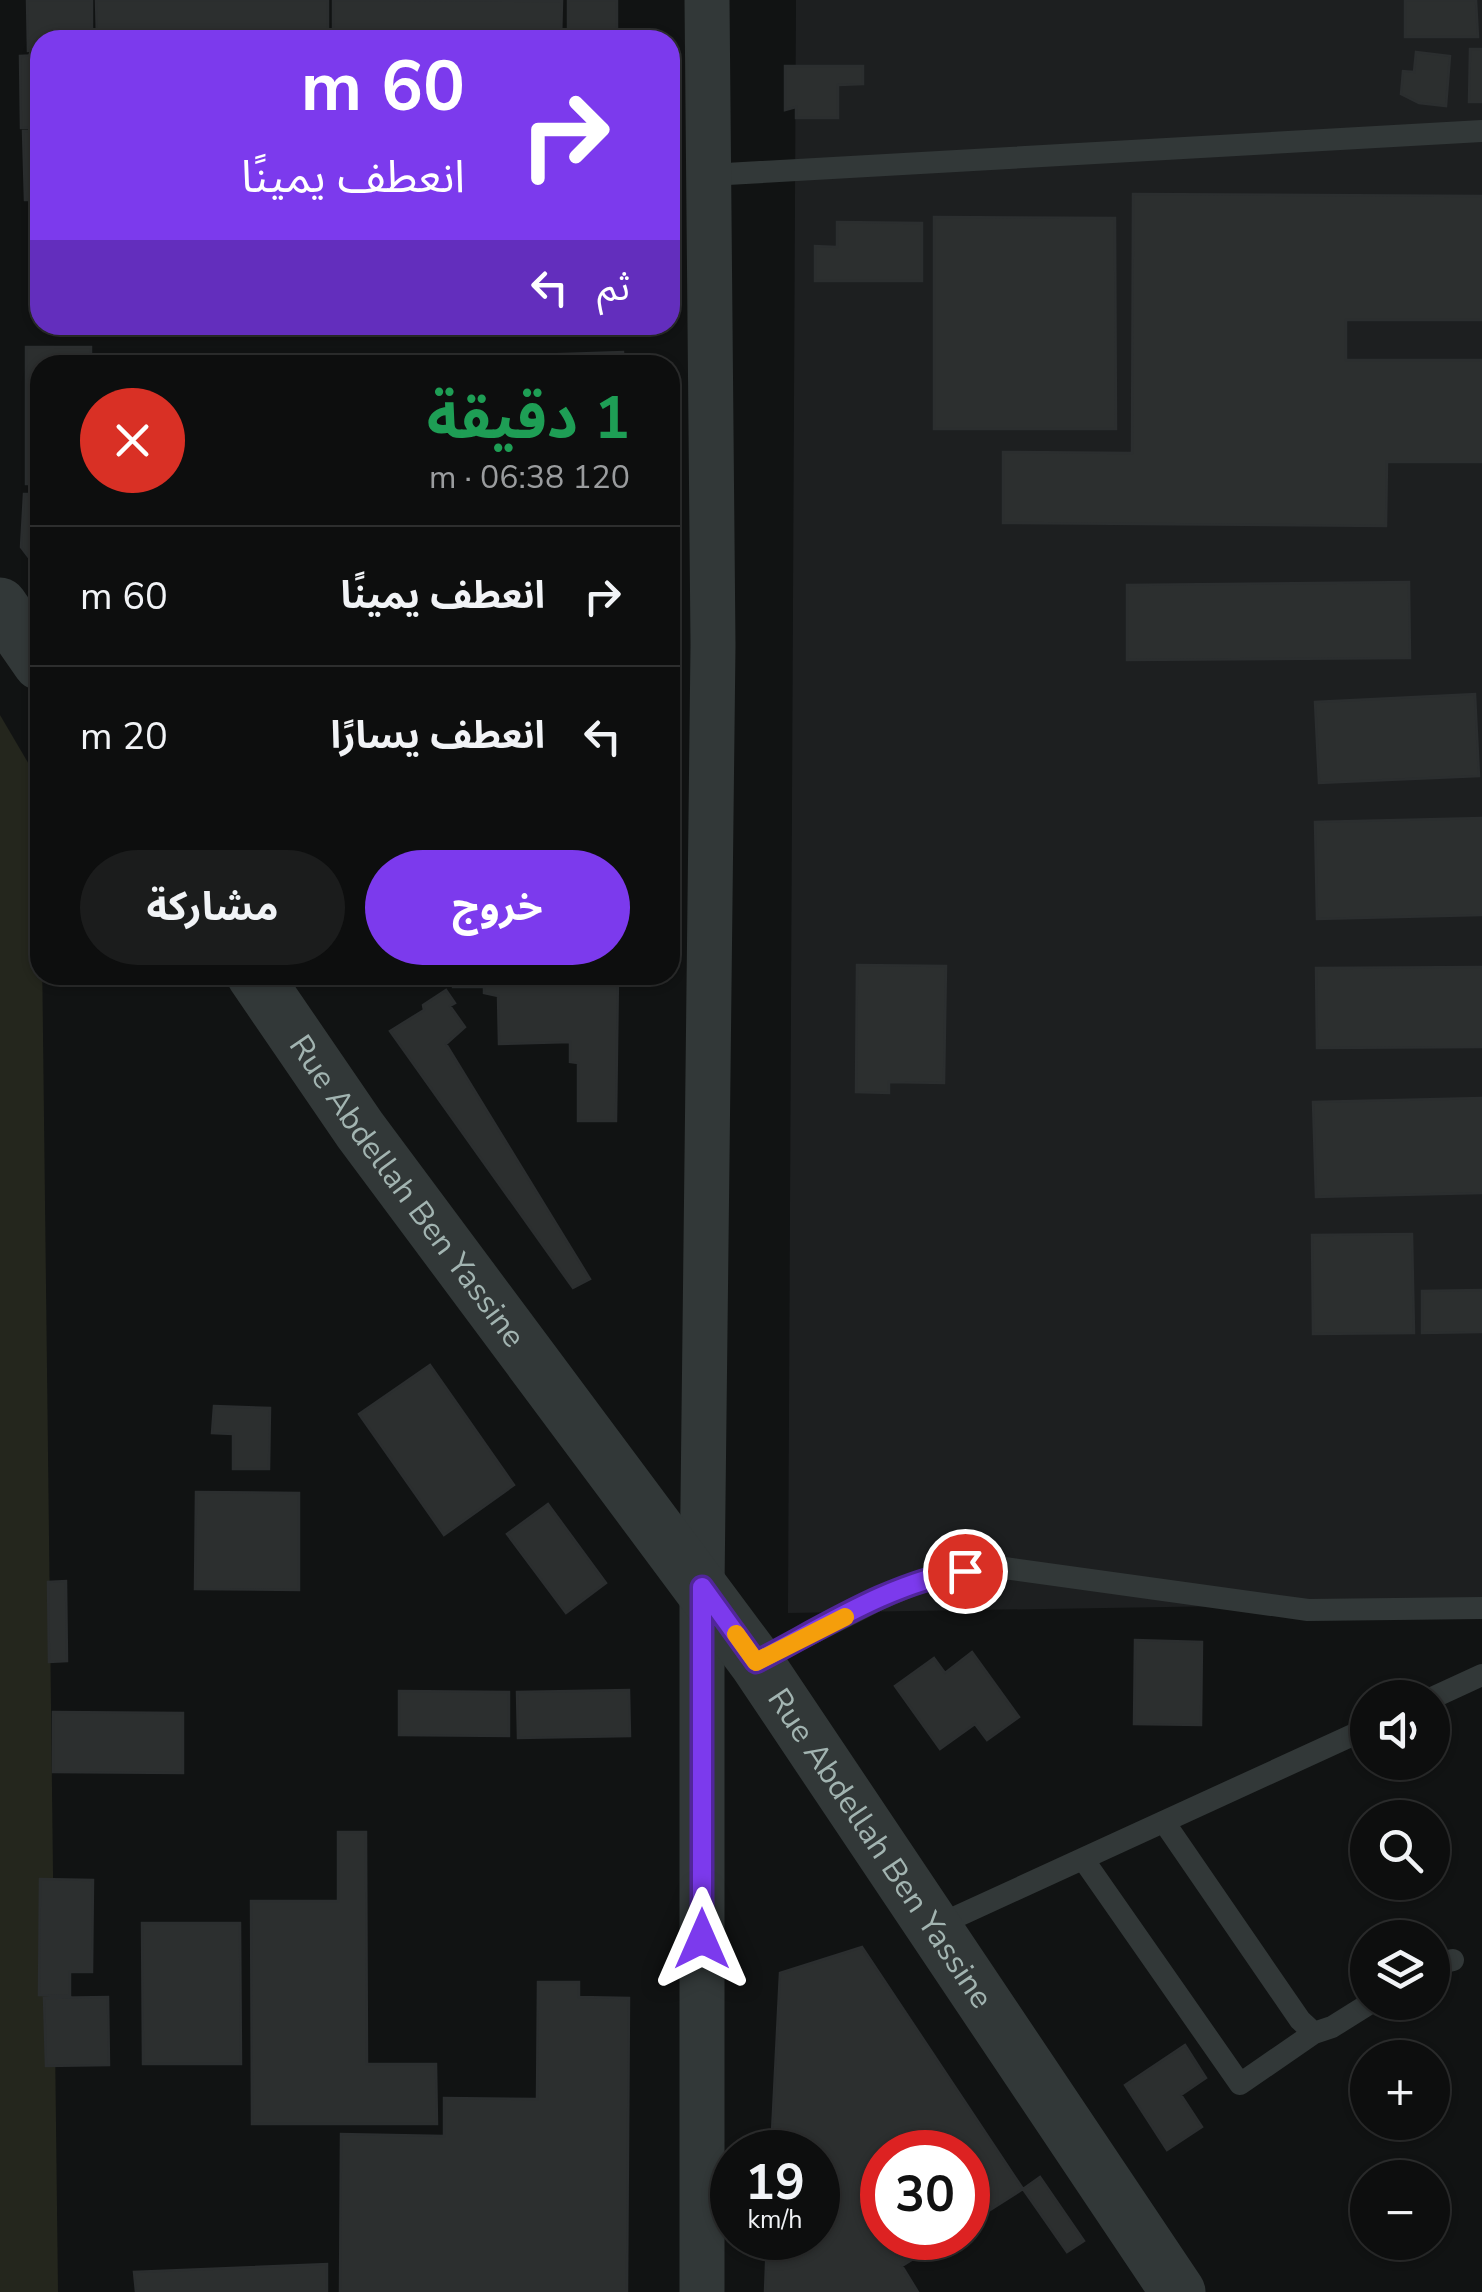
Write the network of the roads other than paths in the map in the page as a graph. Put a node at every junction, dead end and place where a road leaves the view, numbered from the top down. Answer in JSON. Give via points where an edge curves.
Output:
{"nodes":[{"id":1,"x":707,"y":0,"type":"edge"},
{"id":2,"x":1482,"y":131,"type":"edge"},
{"id":3,"x":708,"y":175,"type":"junction"},
{"id":4,"x":0,"y":605,"type":"edge"},
{"id":5,"x":30,"y":648,"type":"edge"},
{"id":6,"x":261,"y":985,"type":"edge"},
{"id":7,"x":702,"y":1587,"type":"junction"},
{"id":8,"x":1482,"y":1608,"type":"edge"},
{"id":9,"x":756,"y":1662,"type":"junction"},
{"id":10,"x":1482,"y":1676,"type":"edge"},
{"id":11,"x":1450,"y":1690,"type":"edge"},
{"id":12,"x":1350,"y":1736,"type":"edge"},
{"id":13,"x":1164,"y":1822,"type":"junction"},
{"id":14,"x":1083,"y":1859,"type":"junction"},
{"id":15,"x":932,"y":1928,"type":"junction"},
{"id":16,"x":1350,"y":2016,"type":"edge"},
{"id":17,"x":1314,"y":2033,"type":"junction"},
{"id":18,"x":702,"y":2292,"type":"edge"},
{"id":19,"x":1178,"y":2292,"type":"edge"}],
"edges":[{"from":1,"to":3,"type":"street"},
{"from":2,"to":3,"type":"lane"},
{"from":3,"to":7,"type":"street","via":[[713,645]]},
{"from":4,"to":5,"type":"street"},
{"from":6,"to":7,"type":"street","name":"Rue Abdellah Ben Yassine","via":[[360,1130]]},
{"from":7,"to":9,"type":"street","name":"Rue Abdellah Ben Yassine"},
{"from":7,"to":18,"type":"street"},
{"from":8,"to":9,"type":"lane","via":[[1308,1610],[996,1566],[934,1576]]},
{"from":9,"to":15,"type":"street","name":"Rue Abdellah Ben Yassine"},
{"from":10,"to":11,"type":"lane"},
{"from":12,"to":13,"type":"lane"},
{"from":13,"to":14,"type":"lane"},
{"from":13,"to":17,"type":"lane"},
{"from":14,"to":15,"type":"lane"},
{"from":14,"to":17,"type":"lane","via":[[1240,2084]]},
{"from":15,"to":19,"type":"street","name":"Rue Abdellah Ben Yassine"},
{"from":16,"to":17,"type":"lane"}]}
